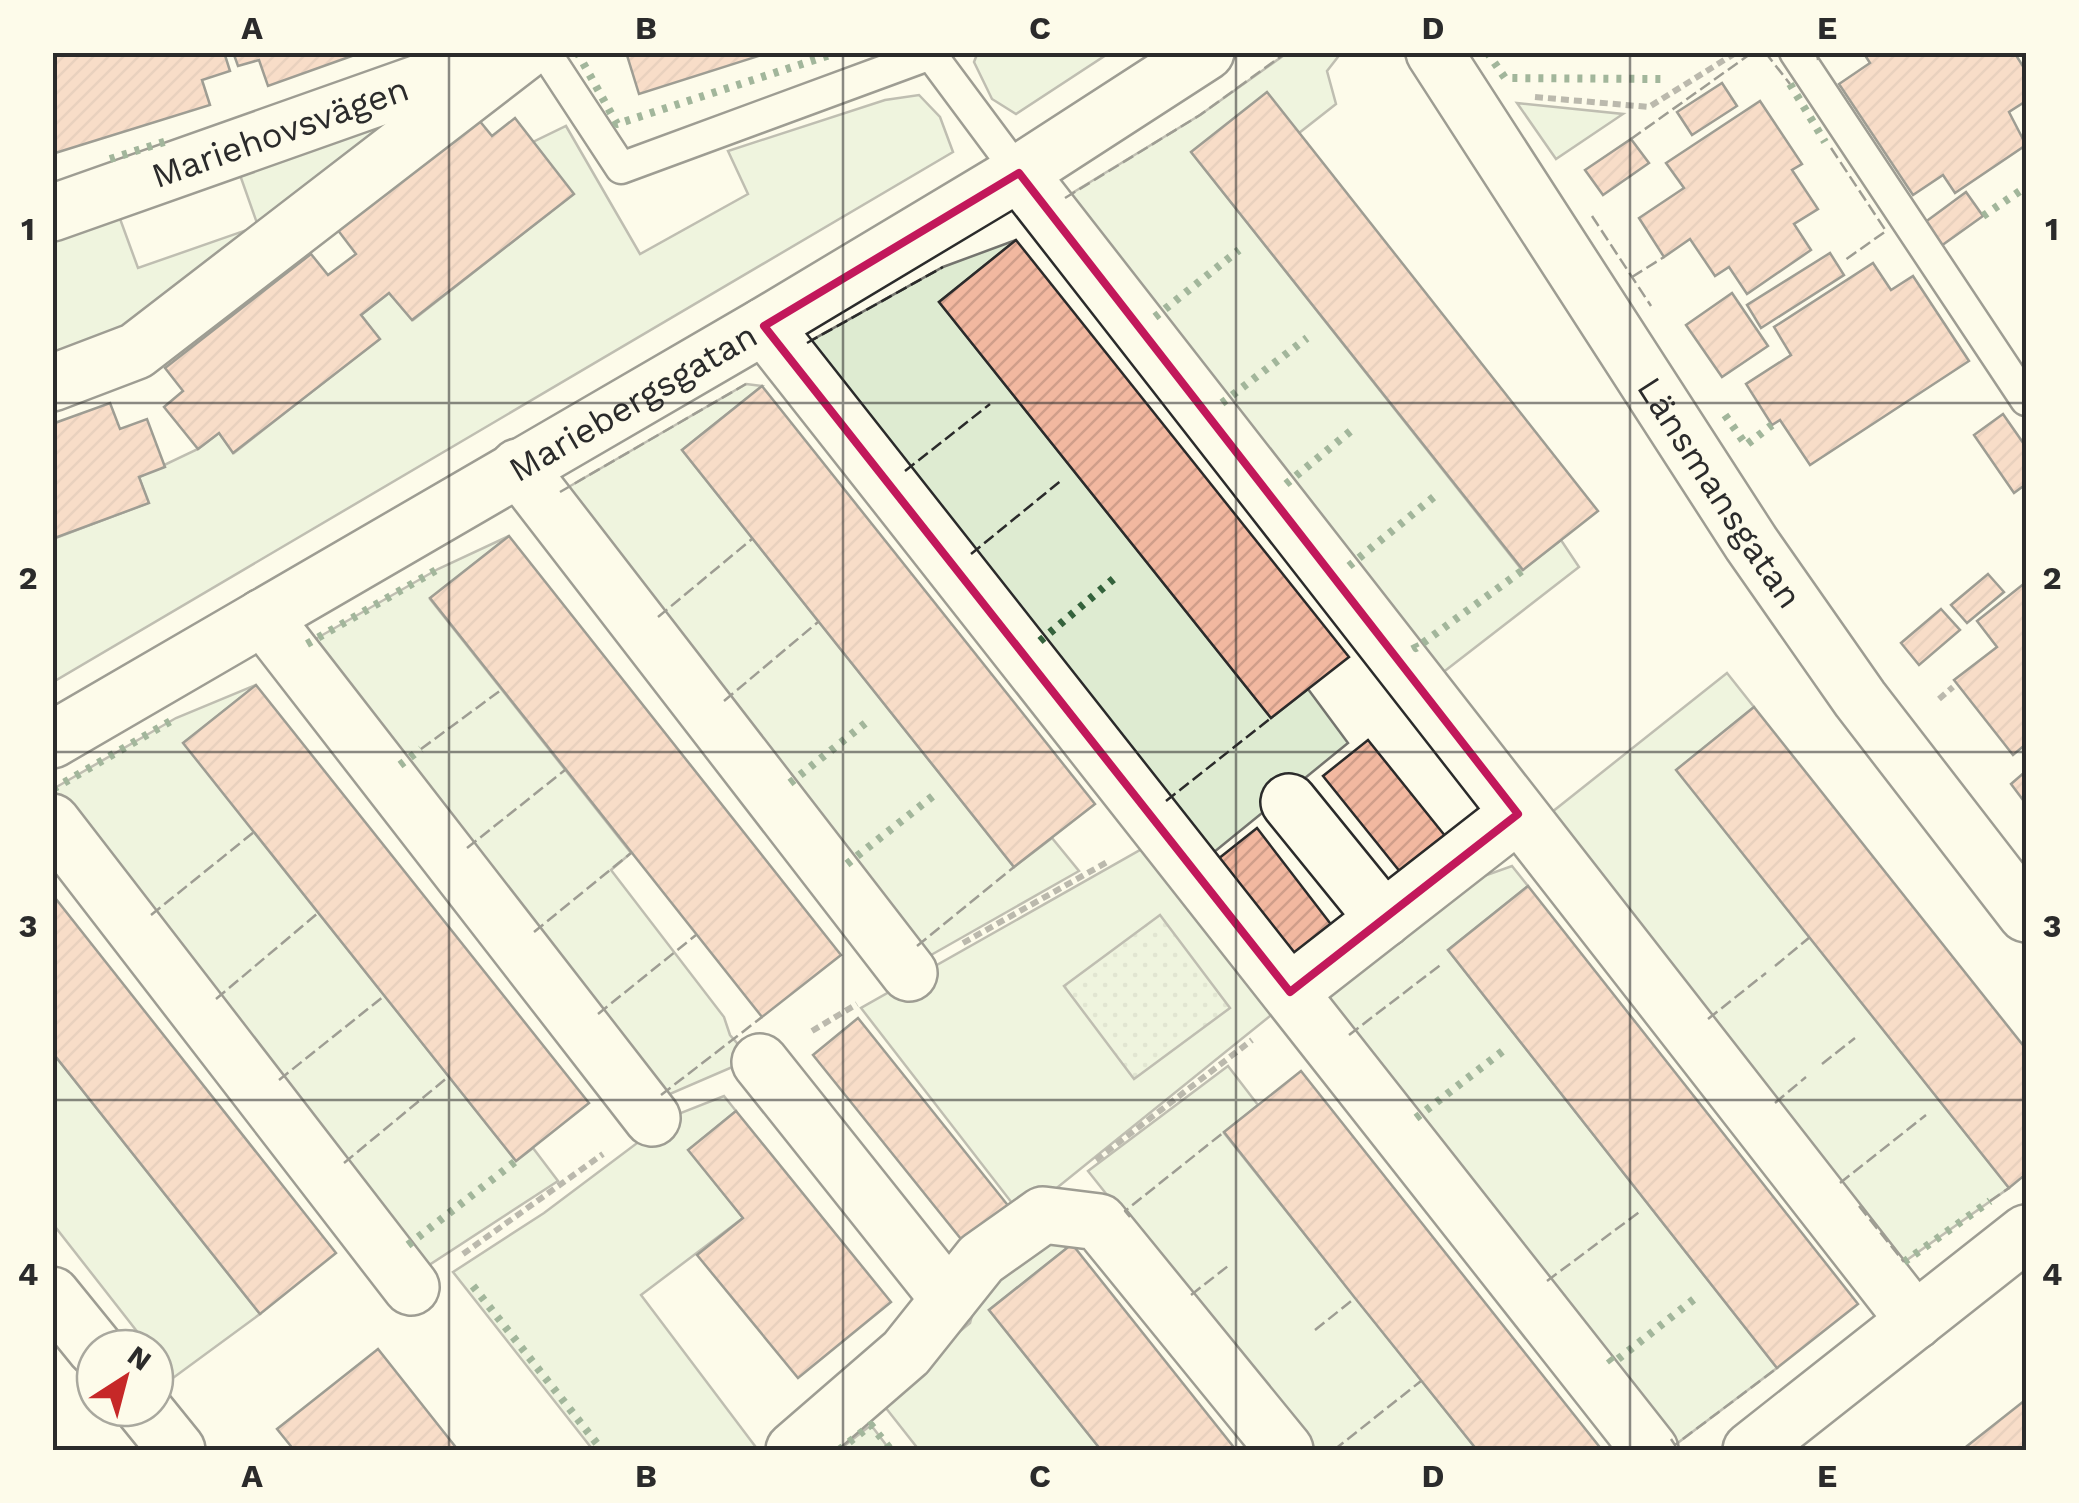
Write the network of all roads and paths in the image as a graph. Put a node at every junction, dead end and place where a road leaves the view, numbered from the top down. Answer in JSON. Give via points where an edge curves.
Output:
{"nodes":[{"id":1,"x":507,"y":52,"type":"edge"},
{"id":2,"x":524,"y":52,"type":"edge"},
{"id":3,"x":545,"y":52,"type":"edge"},
{"id":4,"x":1206,"y":52,"type":"edge"},
{"id":5,"x":1434,"y":52,"type":"edge"},
{"id":6,"x":1738,"y":52,"type":"edge"},
{"id":7,"x":1795,"y":52,"type":"edge"},
{"id":8,"x":934,"y":54,"type":"edge"},
{"id":9,"x":1518,"y":96,"type":"dead end"},
{"id":10,"x":1019,"y":173,"type":"junction"},
{"id":11,"x":52,"y":213,"type":"edge"},
{"id":12,"x":764,"y":326,"type":"junction"},
{"id":13,"x":52,"y":383,"type":"edge"},
{"id":14,"x":2026,"y":400,"type":"edge"},
{"id":15,"x":518,"y":468,"type":"junction"},
{"id":16,"x":263,"y":617,"type":"junction"},
{"id":17,"x":52,"y":740,"type":"edge"},
{"id":18,"x":1290,"y":802,"type":"dead end"},
{"id":19,"x":1518,"y":814,"type":"junction"},
{"id":20,"x":52,"y":822,"type":"edge"},
{"id":21,"x":2026,"y":914,"type":"edge"},
{"id":22,"x":1384,"y":919,"type":"junction"},
{"id":23,"x":909,"y":973,"type":"dead end"},
{"id":24,"x":1294,"y":998,"type":"junction"},
{"id":25,"x":760,"y":1062,"type":"dead end"},
{"id":26,"x":652,"y":1118,"type":"dead end"},
{"id":27,"x":1043,"y":1215,"type":"junction"},
{"id":28,"x":2026,"y":1233,"type":"edge"},
{"id":29,"x":411,"y":1287,"type":"dead end"},
{"id":30,"x":52,"y":1295,"type":"edge"},
{"id":31,"x":949,"y":1299,"type":"junction"},
{"id":32,"x":1915,"y":1321,"type":"junction"},
{"id":33,"x":79,"y":1328,"type":"edge"},
{"id":34,"x":159,"y":1428,"type":"edge"},
{"id":35,"x":177,"y":1450,"type":"edge"},
{"id":36,"x":794,"y":1450,"type":"edge"},
{"id":37,"x":1284,"y":1450,"type":"edge"},
{"id":38,"x":1650,"y":1450,"type":"edge"},
{"id":39,"x":1751,"y":1450,"type":"edge"}],
"edges":[{"from":1,"to":11,"type":"street","name":"Mariehovsvägen"},
{"from":2,"to":13,"type":"street","via":[[136,352]]},
{"from":3,"to":8,"type":"lane","via":[[620,168]]},
{"from":4,"to":10,"type":"street","name":"Mariebergsgatan"},
{"from":5,"to":21,"type":"street","name":"Länsmansgatan","via":[[1762,558],[1860,699]]},
{"from":6,"to":9,"type":"path","via":[[1649,107]]},
{"from":7,"to":14,"type":"lane"},
{"from":8,"to":10,"type":"lane"},
{"from":10,"to":12,"type":"street","name":"Mariebergsgatan"},
{"from":10,"to":19,"type":"street"},
{"from":12,"to":15,"type":"street","name":"Mariebergsgatan"},
{"from":12,"to":24,"type":"street"},
{"from":15,"to":16,"type":"street","name":"Mariebergsgatan"},
{"from":15,"to":23,"type":"street"},
{"from":16,"to":17,"type":"street","name":"Mariebergsgatan"},
{"from":16,"to":26,"type":"street"},
{"from":18,"to":22,"type":"street"},
{"from":19,"to":22,"type":"street"},
{"from":19,"to":32,"type":"street"},
{"from":20,"to":29,"type":"street"},
{"from":22,"to":24,"type":"street"},
{"from":24,"to":27,"type":"path","via":[[1084,1169]]},
{"from":24,"to":38,"type":"street"},
{"from":25,"to":31,"type":"street"},
{"from":27,"to":31,"type":"street","via":[[981,1259]]},
{"from":27,"to":37,"type":"street","via":[[1099,1222]]},
{"from":28,"to":32,"type":"street"},
{"from":30,"to":33,"type":"street"},
{"from":31,"to":36,"type":"street","via":[[906,1354]]},
{"from":32,"to":39,"type":"street"},
{"from":34,"to":35,"type":"street"}]}
